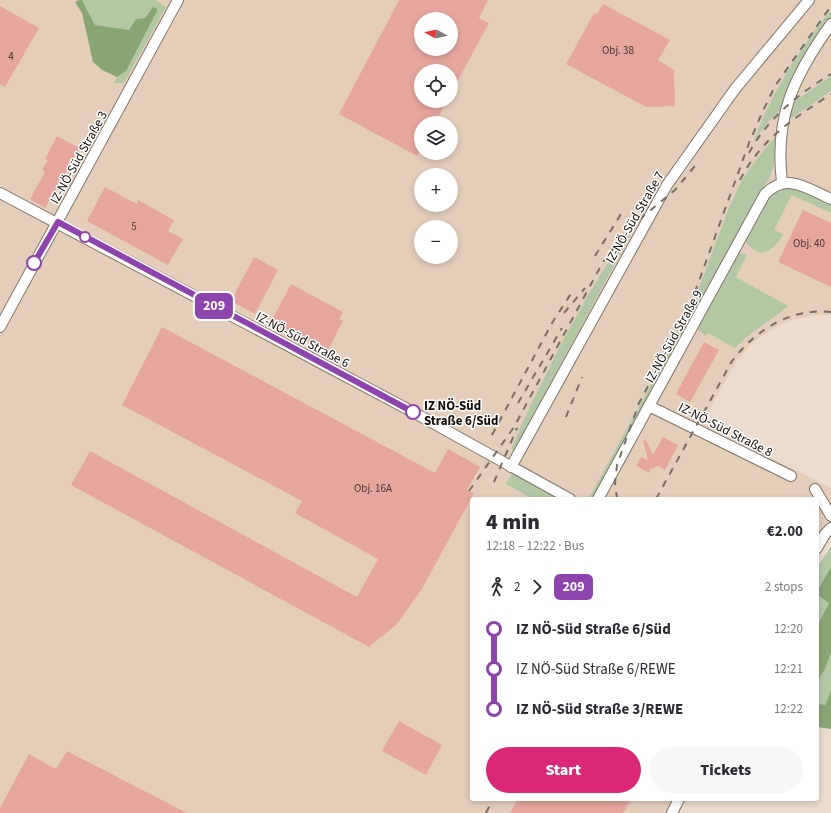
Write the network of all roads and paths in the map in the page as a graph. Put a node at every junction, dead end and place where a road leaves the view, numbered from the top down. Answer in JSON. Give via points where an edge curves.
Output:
{"nodes":[{"id":1,"x":178,"y":0,"type":"edge"},
{"id":2,"x":809,"y":0,"type":"edge"},
{"id":3,"x":831,"y":24,"type":"edge"},
{"id":4,"x":777,"y":184,"type":"junction"},
{"id":5,"x":0,"y":193,"type":"edge"},
{"id":6,"x":831,"y":199,"type":"edge"},
{"id":7,"x":58,"y":222,"type":"junction"},
{"id":8,"x":0,"y":327,"type":"edge"},
{"id":9,"x":649,"y":406,"type":"junction"},
{"id":10,"x":511,"y":467,"type":"junction"},
{"id":11,"x":790,"y":476,"type":"dead end"},
{"id":12,"x":815,"y":490,"type":"dead end"},
{"id":13,"x":566,"y":497,"type":"edge"},
{"id":14,"x":599,"y":497,"type":"edge"},
{"id":15,"x":831,"y":516,"type":"edge"},
{"id":16,"x":831,"y":528,"type":"edge"},
{"id":17,"x":819,"y":544,"type":"edge"},
{"id":18,"x":678,"y":801,"type":"edge"},
{"id":19,"x":672,"y":813,"type":"edge"}],
"edges":[{"from":1,"to":7,"type":"street","name":"IZ-NÖ-Süd Straße 3"},
{"from":2,"to":10,"type":"street","name":"IZ-NÖ-Süd Straße 7","via":[[735,89],[667,184]]},
{"from":3,"to":4,"type":"street","via":[[815,46],[788,98],[782,127]]},
{"from":4,"to":6,"type":"street","via":[[795,184]]},
{"from":4,"to":9,"type":"street","name":"IZ-NÖ-Süd Straße 9","via":[[765,194]]},
{"from":5,"to":7,"type":"street","name":"IZ-NÖ-Süd Straße 6"},
{"from":7,"to":8,"type":"street","name":"IZ-NÖ-Süd Straße 3"},
{"from":7,"to":10,"type":"street","name":"IZ-NÖ-Süd Straße 6"},
{"from":9,"to":11,"type":"street","name":"IZ-NÖ-Süd Straße 8"},
{"from":9,"to":14,"type":"street","name":"IZ-NÖ-Süd Straße 9"},
{"from":10,"to":13,"type":"street","name":"IZ-NÖ-Süd Straße 6"},
{"from":12,"to":15,"type":"street"},
{"from":16,"to":17,"type":"street"},
{"from":18,"to":19,"type":"street"}]}
